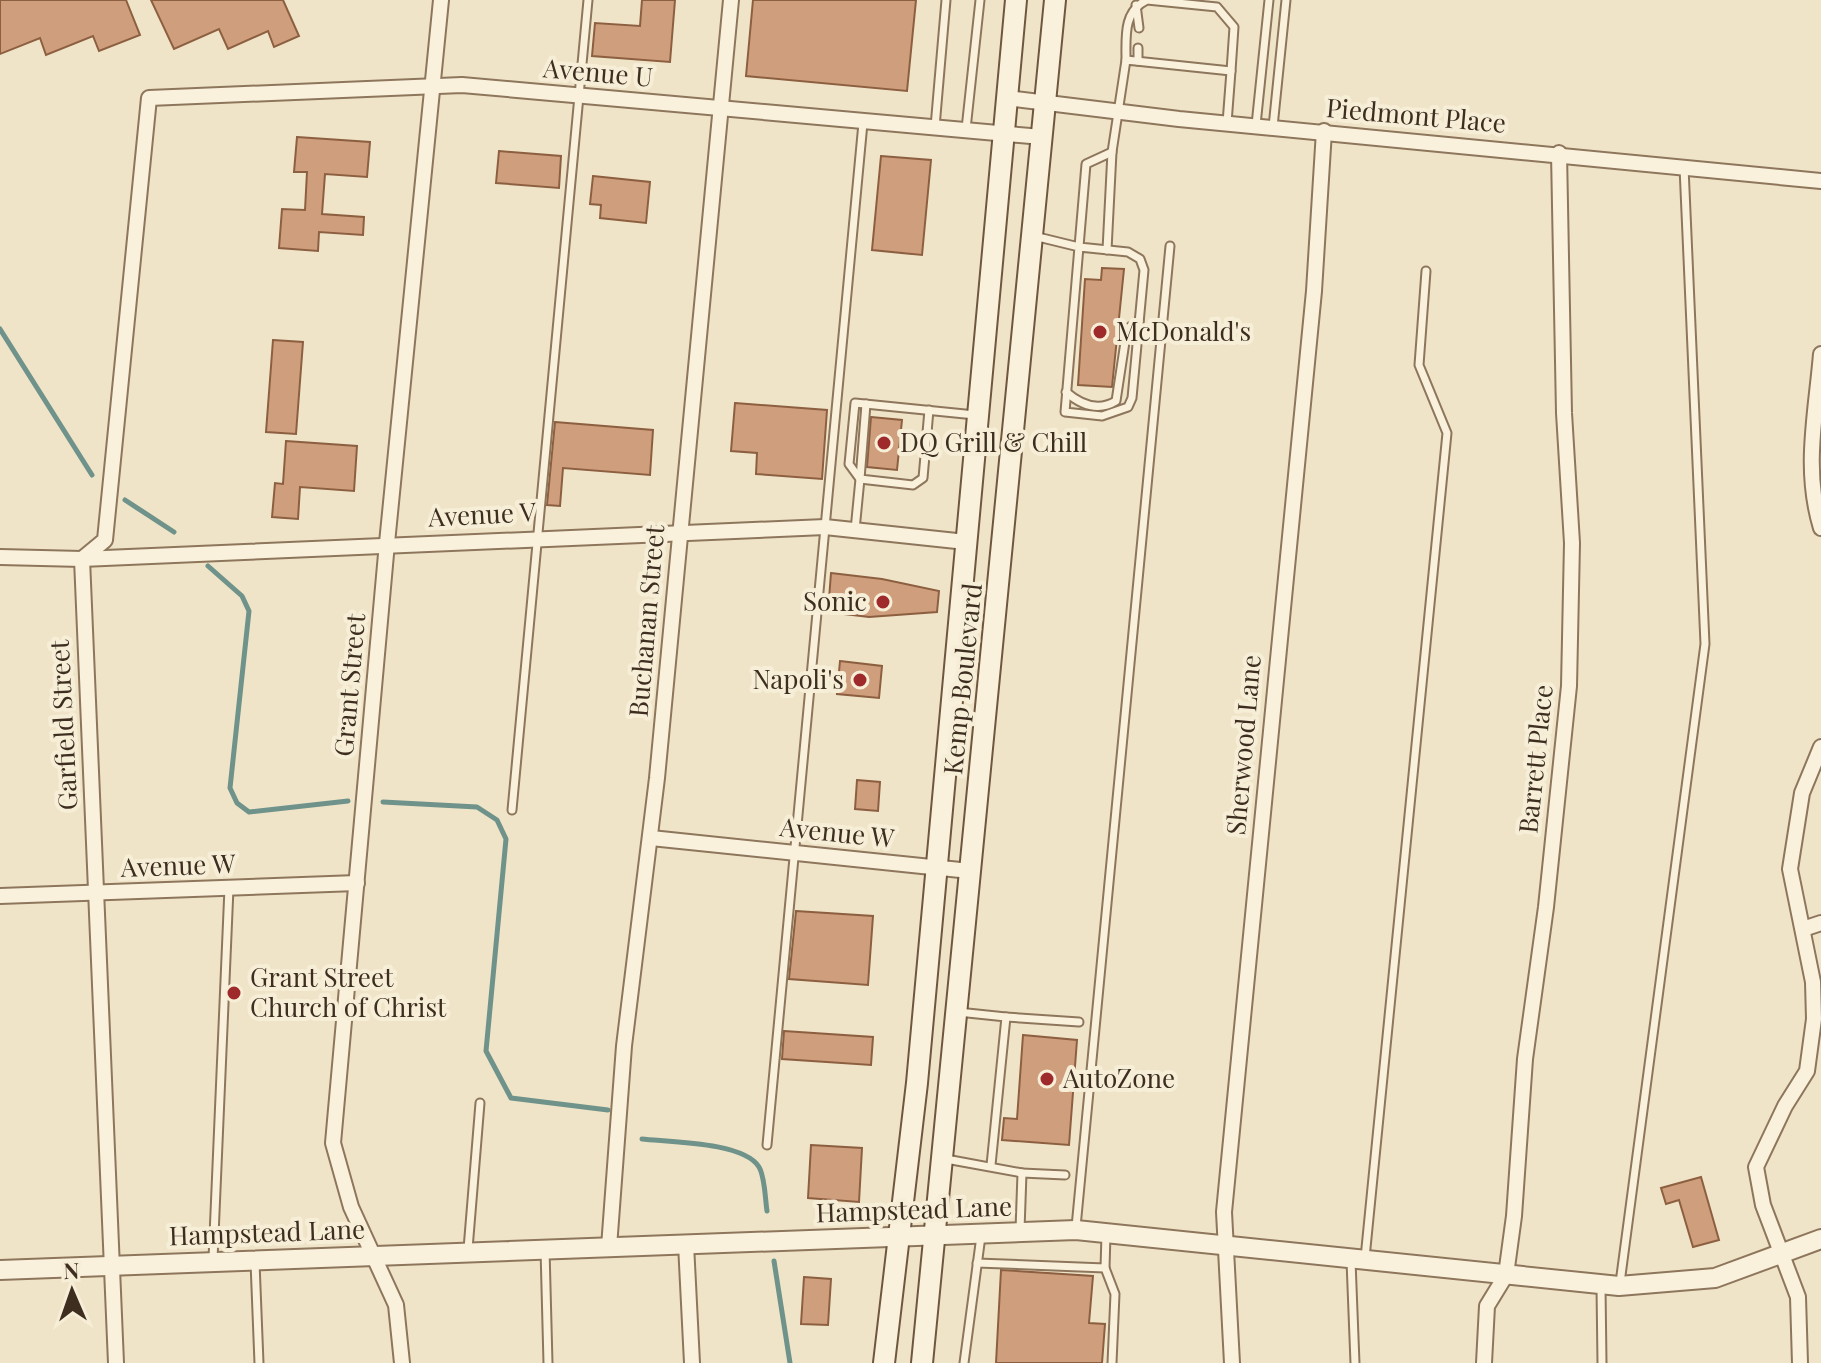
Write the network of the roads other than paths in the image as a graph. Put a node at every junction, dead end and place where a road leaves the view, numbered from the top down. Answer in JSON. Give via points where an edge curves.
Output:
{"nodes":[{"id":1,"x":441,"y":0,"type":"edge"},
{"id":2,"x":588,"y":0,"type":"edge"},
{"id":3,"x":731,"y":0,"type":"edge"},
{"id":4,"x":946,"y":0,"type":"edge"},
{"id":5,"x":980,"y":0,"type":"edge"},
{"id":6,"x":1016,"y":0,"type":"edge"},
{"id":7,"x":1055,"y":0,"type":"edge"},
{"id":8,"x":1269,"y":0,"type":"edge"},
{"id":9,"x":1286,"y":0,"type":"edge"},
{"id":10,"x":1136,"y":5,"type":"junction"},
{"id":11,"x":1139,"y":28,"type":"dead end"},
{"id":12,"x":1138,"y":48,"type":"dead end"},
{"id":13,"x":1126,"y":60,"type":"junction"},
{"id":14,"x":1138,"y":61,"type":"junction"},
{"id":15,"x":1231,"y":71,"type":"junction"},
{"id":16,"x":432,"y":85,"type":"junction"},
{"id":17,"x":579,"y":95,"type":"junction"},
{"id":18,"x":1007,"y":98,"type":"junction"},
{"id":19,"x":1045,"y":103,"type":"junction"},
{"id":20,"x":720,"y":108,"type":"junction"},
{"id":21,"x":1120,"y":112,"type":"junction"},
{"id":22,"x":863,"y":123,"type":"junction"},
{"id":23,"x":1227,"y":123,"type":"junction"},
{"id":24,"x":1256,"y":125,"type":"junction"},
{"id":25,"x":1273,"y":127,"type":"junction"},
{"id":26,"x":935,"y":129,"type":"junction"},
{"id":27,"x":966,"y":131,"type":"junction"},
{"id":28,"x":1324,"y":131,"type":"junction"},
{"id":29,"x":1004,"y":134,"type":"junction"},
{"id":30,"x":1042,"y":137,"type":"junction"},
{"id":31,"x":1112,"y":152,"type":"junction"},
{"id":32,"x":1559,"y":153,"type":"junction"},
{"id":33,"x":1684,"y":167,"type":"junction"},
{"id":34,"x":1821,"y":181,"type":"edge"},
{"id":35,"x":1032,"y":235,"type":"junction"},
{"id":36,"x":1170,"y":246,"type":"dead end"},
{"id":37,"x":1079,"y":247,"type":"junction"},
{"id":38,"x":1107,"y":250,"type":"junction"},
{"id":39,"x":1426,"y":271,"type":"dead end"},
{"id":40,"x":1139,"y":321,"type":"junction"},
{"id":41,"x":1821,"y":354,"type":"edge"},
{"id":42,"x":1066,"y":392,"type":"junction"},
{"id":43,"x":929,"y":410,"type":"junction"},
{"id":44,"x":978,"y":416,"type":"junction"},
{"id":45,"x":860,"y":479,"type":"junction"},
{"id":46,"x":825,"y":527,"type":"junction"},
{"id":47,"x":1821,"y":528,"type":"edge"},
{"id":48,"x":855,"y":530,"type":"junction"},
{"id":49,"x":680,"y":532,"type":"junction"},
{"id":50,"x":537,"y":537,"type":"junction"},
{"id":51,"x":966,"y":542,"type":"junction"},
{"id":52,"x":387,"y":543,"type":"junction"},
{"id":53,"x":1002,"y":547,"type":"junction"},
{"id":54,"x":0,"y":557,"type":"edge"},
{"id":55,"x":82,"y":559,"type":"junction"},
{"id":56,"x":1821,"y":747,"type":"edge"},
{"id":57,"x":512,"y":810,"type":"dead end"},
{"id":58,"x":651,"y":838,"type":"junction"},
{"id":59,"x":795,"y":853,"type":"junction"},
{"id":60,"x":936,"y":868,"type":"junction"},
{"id":61,"x":970,"y":871,"type":"junction"},
{"id":62,"x":357,"y":883,"type":"junction"},
{"id":63,"x":229,"y":888,"type":"junction"},
{"id":64,"x":96,"y":892,"type":"junction"},
{"id":65,"x":0,"y":896,"type":"edge"},
{"id":66,"x":1821,"y":923,"type":"edge"},
{"id":67,"x":1803,"y":929,"type":"junction"},
{"id":68,"x":956,"y":1012,"type":"junction"},
{"id":69,"x":1006,"y":1017,"type":"junction"},
{"id":70,"x":1079,"y":1022,"type":"dead end"},
{"id":71,"x":1814,"y":1071,"type":"edge"},
{"id":72,"x":480,"y":1103,"type":"dead end"},
{"id":73,"x":767,"y":1145,"type":"dead end"},
{"id":74,"x":942,"y":1159,"type":"junction"},
{"id":75,"x":991,"y":1165,"type":"junction"},
{"id":76,"x":1022,"y":1173,"type":"junction"},
{"id":77,"x":1065,"y":1175,"type":"dead end"},
{"id":78,"x":1076,"y":1230,"type":"junction"},
{"id":79,"x":1020,"y":1232,"type":"junction"},
{"id":80,"x":981,"y":1233,"type":"junction"},
{"id":81,"x":1106,"y":1233,"type":"junction"},
{"id":82,"x":934,"y":1235,"type":"junction"},
{"id":83,"x":901,"y":1236,"type":"junction"},
{"id":84,"x":1821,"y":1239,"type":"edge"},
{"id":85,"x":686,"y":1244,"type":"junction"},
{"id":86,"x":1227,"y":1245,"type":"junction"},
{"id":87,"x":609,"y":1247,"type":"junction"},
{"id":88,"x":545,"y":1249,"type":"junction"},
{"id":89,"x":468,"y":1252,"type":"junction"},
{"id":90,"x":1781,"y":1253,"type":"junction"},
{"id":91,"x":373,"y":1255,"type":"junction"},
{"id":92,"x":1358,"y":1259,"type":"junction"},
{"id":93,"x":255,"y":1260,"type":"junction"},
{"id":94,"x":213,"y":1261,"type":"junction"},
{"id":95,"x":977,"y":1263,"type":"junction"},
{"id":96,"x":114,"y":1264,"type":"junction"},
{"id":97,"x":1105,"y":1268,"type":"junction"},
{"id":98,"x":0,"y":1270,"type":"edge"},
{"id":99,"x":1506,"y":1275,"type":"junction"},
{"id":100,"x":1610,"y":1286,"type":"junction"},
{"id":101,"x":116,"y":1363,"type":"edge"},
{"id":102,"x":259,"y":1363,"type":"edge"},
{"id":103,"x":402,"y":1363,"type":"edge"},
{"id":104,"x":548,"y":1363,"type":"edge"},
{"id":105,"x":692,"y":1363,"type":"edge"},
{"id":106,"x":884,"y":1363,"type":"edge"},
{"id":107,"x":922,"y":1363,"type":"edge"},
{"id":108,"x":964,"y":1363,"type":"edge"},
{"id":109,"x":1112,"y":1363,"type":"edge"},
{"id":110,"x":1232,"y":1363,"type":"edge"},
{"id":111,"x":1355,"y":1363,"type":"edge"},
{"id":112,"x":1484,"y":1363,"type":"edge"},
{"id":113,"x":1602,"y":1363,"type":"edge"},
{"id":114,"x":1800,"y":1363,"type":"edge"}],
"edges":[{"from":1,"to":16,"type":"street","name":"Grant Street"},
{"from":2,"to":17,"type":"lane"},
{"from":3,"to":20,"type":"street","name":"Buchanan Street"},
{"from":4,"to":26,"type":"lane"},
{"from":5,"to":27,"type":"lane"},
{"from":6,"to":18,"type":"main road","name":"Kemp Boulevard"},
{"from":7,"to":19,"type":"main road","name":"Kemp Boulevard"},
{"from":8,"to":24,"type":"lane"},
{"from":9,"to":25,"type":"lane"},
{"from":10,"to":11,"type":"lane"},
{"from":10,"to":13,"type":"lane","via":[[1129,16]]},
{"from":10,"to":15,"type":"lane","via":[[1147,0],[1225,12],[1235,35]]},
{"from":12,"to":14,"type":"lane"},
{"from":13,"to":14,"type":"lane"},
{"from":13,"to":21,"type":"lane"},
{"from":14,"to":15,"type":"lane"},
{"from":15,"to":23,"type":"lane"},
{"from":16,"to":17,"type":"street","name":"Avenue U"},
{"from":16,"to":52,"type":"street","name":"Grant Street"},
{"from":16,"to":55,"type":"street","name":"Avenue U","via":[[149,98],[105,540]]},
{"from":17,"to":20,"type":"street","name":"Avenue U"},
{"from":17,"to":50,"type":"lane"},
{"from":18,"to":19,"type":"street","name":"Piedmont Place"},
{"from":18,"to":29,"type":"main road","name":"Kemp Boulevard"},
{"from":19,"to":21,"type":"street","name":"Piedmont Place"},
{"from":19,"to":30,"type":"main road","name":"Kemp Boulevard"},
{"from":20,"to":22,"type":"street","name":"Avenue U"},
{"from":20,"to":49,"type":"street","name":"Buchanan Street"},
{"from":21,"to":23,"type":"street","name":"Piedmont Place"},
{"from":21,"to":31,"type":"lane"},
{"from":22,"to":26,"type":"street","name":"Avenue U"},
{"from":22,"to":46,"type":"lane"},
{"from":23,"to":24,"type":"street","name":"Piedmont Place"},
{"from":24,"to":25,"type":"street","name":"Piedmont Place"},
{"from":25,"to":28,"type":"street","name":"Piedmont Place"},
{"from":26,"to":27,"type":"street","name":"Avenue U"},
{"from":27,"to":29,"type":"street","name":"Avenue U"},
{"from":28,"to":32,"type":"street","name":"Piedmont Place"},
{"from":28,"to":86,"type":"street","name":"Sherwood Lane","via":[[1314,291],[1224,1212]]},
{"from":29,"to":30,"type":"street","name":"Avenue U"},
{"from":29,"to":44,"type":"main road","name":"Kemp Boulevard"},
{"from":30,"to":35,"type":"main road","name":"Kemp Boulevard"},
{"from":31,"to":37,"type":"lane","via":[[1086,164]]},
{"from":31,"to":38,"type":"lane"},
{"from":32,"to":33,"type":"street","name":"Piedmont Place"},
{"from":32,"to":99,"type":"street","name":"Barrett Place","via":[[1573,618]]},
{"from":33,"to":34,"type":"street","name":"Piedmont Place"},
{"from":33,"to":100,"type":"lane","via":[[1705,644]]},
{"from":35,"to":37,"type":"lane"},
{"from":35,"to":53,"type":"main road","name":"Kemp Boulevard"},
{"from":36,"to":78,"type":"lane"},
{"from":37,"to":38,"type":"lane"},
{"from":37,"to":42,"type":"lane"},
{"from":38,"to":40,"type":"lane","via":[[1140,259],[1144,270]]},
{"from":39,"to":92,"type":"lane","via":[[1419,365],[1447,433]]},
{"from":40,"to":42,"type":"lane","via":[[1127,329],[1116,401],[1085,405]]},
{"from":40,"to":42,"type":"lane","via":[[1128,407],[1102,416],[1065,412]]},
{"from":41,"to":47,"type":"street","via":[[1810,444]]},
{"from":43,"to":44,"type":"lane"},
{"from":43,"to":45,"type":"lane","via":[[923,478],[913,485]]},
{"from":43,"to":45,"type":"lane","via":[[855,403],[849,464]]},
{"from":44,"to":51,"type":"main road","name":"Kemp Boulevard"},
{"from":45,"to":48,"type":"lane"},
{"from":46,"to":48,"type":"street","name":"Avenue V"},
{"from":46,"to":49,"type":"street","name":"Avenue V"},
{"from":46,"to":59,"type":"lane"},
{"from":48,"to":51,"type":"street","name":"Avenue V"},
{"from":49,"to":50,"type":"street","name":"Avenue V"},
{"from":49,"to":58,"type":"street","name":"Buchanan Street"},
{"from":50,"to":52,"type":"street","name":"Avenue V"},
{"from":50,"to":57,"type":"lane"},
{"from":51,"to":53,"type":"main road"},
{"from":51,"to":60,"type":"main road","name":"Kemp Boulevard"},
{"from":52,"to":55,"type":"street","name":"Avenue V"},
{"from":52,"to":62,"type":"street","name":"Grant Street"},
{"from":53,"to":61,"type":"main road","name":"Kemp Boulevard"},
{"from":54,"to":55,"type":"street","name":"Avenue V"},
{"from":55,"to":64,"type":"street","name":"Garfield Street"},
{"from":56,"to":67,"type":"street","via":[[1809,769],[1791,845],[1790,869]]},
{"from":58,"to":59,"type":"street","name":"Avenue W"},
{"from":58,"to":87,"type":"street","name":"Buchanan Street","via":[[624,1046]]},
{"from":59,"to":60,"type":"street","name":"Avenue W"},
{"from":59,"to":73,"type":"lane"},
{"from":60,"to":61,"type":"street","name":"Avenue W"},
{"from":60,"to":83,"type":"main road","name":"Kemp Boulevard"},
{"from":61,"to":68,"type":"main road","name":"Kemp Boulevard"},
{"from":62,"to":63,"type":"street","name":"Avenue W"},
{"from":62,"to":91,"type":"street","name":"Grant Street","via":[[333,1143],[351,1207]]},
{"from":63,"to":64,"type":"street","name":"Avenue W"},
{"from":63,"to":94,"type":"lane"},
{"from":64,"to":65,"type":"street","name":"Avenue W"},
{"from":64,"to":96,"type":"street","name":"Garfield Street"},
{"from":66,"to":67,"type":"street"},
{"from":67,"to":71,"type":"street","via":[[1814,1000]]},
{"from":68,"to":69,"type":"lane"},
{"from":68,"to":74,"type":"main road","name":"Kemp Boulevard"},
{"from":69,"to":70,"type":"lane"},
{"from":69,"to":75,"type":"lane"},
{"from":71,"to":90,"type":"street","via":[[1785,1106],[1756,1167],[1756,1183]]},
{"from":72,"to":89,"type":"lane"},
{"from":74,"to":75,"type":"lane"},
{"from":74,"to":82,"type":"main road","name":"Kemp Boulevard"},
{"from":75,"to":76,"type":"lane"},
{"from":76,"to":77,"type":"lane"},
{"from":76,"to":79,"type":"lane"},
{"from":78,"to":79,"type":"street","name":"Hampstead Lane"},
{"from":78,"to":81,"type":"street","name":"Hampstead Lane"},
{"from":79,"to":80,"type":"street","name":"Hampstead Lane"},
{"from":80,"to":82,"type":"street","name":"Hampstead Lane"},
{"from":80,"to":95,"type":"lane"},
{"from":81,"to":86,"type":"street","name":"Hampstead Lane"},
{"from":81,"to":97,"type":"lane"},
{"from":82,"to":83,"type":"street","name":"Hampstead Lane"},
{"from":82,"to":107,"type":"main road","name":"Kemp Boulevard"},
{"from":83,"to":85,"type":"street","name":"Hampstead Lane"},
{"from":83,"to":106,"type":"main road","name":"Kemp Boulevard"},
{"from":84,"to":90,"type":"street","name":"Hampstead Lane"},
{"from":85,"to":87,"type":"street","name":"Hampstead Lane"},
{"from":85,"to":105,"type":"street"},
{"from":86,"to":92,"type":"street","name":"Hampstead Lane"},
{"from":86,"to":110,"type":"street","name":"Sherwood Lane"},
{"from":87,"to":88,"type":"street","name":"Hampstead Lane"},
{"from":88,"to":89,"type":"street","name":"Hampstead Lane"},
{"from":88,"to":104,"type":"lane"},
{"from":89,"to":91,"type":"street","name":"Hampstead Lane"},
{"from":90,"to":100,"type":"street","name":"Hampstead Lane","via":[[1715,1278]]},
{"from":90,"to":114,"type":"street","via":[[1798,1297]]},
{"from":91,"to":93,"type":"street","name":"Hampstead Lane"},
{"from":91,"to":103,"type":"street","name":"Grant Street","via":[[396,1305]]},
{"from":92,"to":99,"type":"street","name":"Hampstead Lane"},
{"from":92,"to":111,"type":"lane"},
{"from":93,"to":94,"type":"street","name":"Hampstead Lane"},
{"from":93,"to":102,"type":"lane"},
{"from":94,"to":96,"type":"street","name":"Hampstead Lane"},
{"from":95,"to":97,"type":"lane"},
{"from":95,"to":108,"type":"lane"},
{"from":96,"to":98,"type":"street","name":"Hampstead Lane"},
{"from":96,"to":101,"type":"street","name":"Garfield Street"},
{"from":97,"to":109,"type":"lane","via":[[1115,1294]]},
{"from":99,"to":100,"type":"street","name":"Hampstead Lane"},
{"from":99,"to":112,"type":"street","name":"Barrett Place","via":[[1487,1306]]},
{"from":100,"to":113,"type":"lane"}]}
